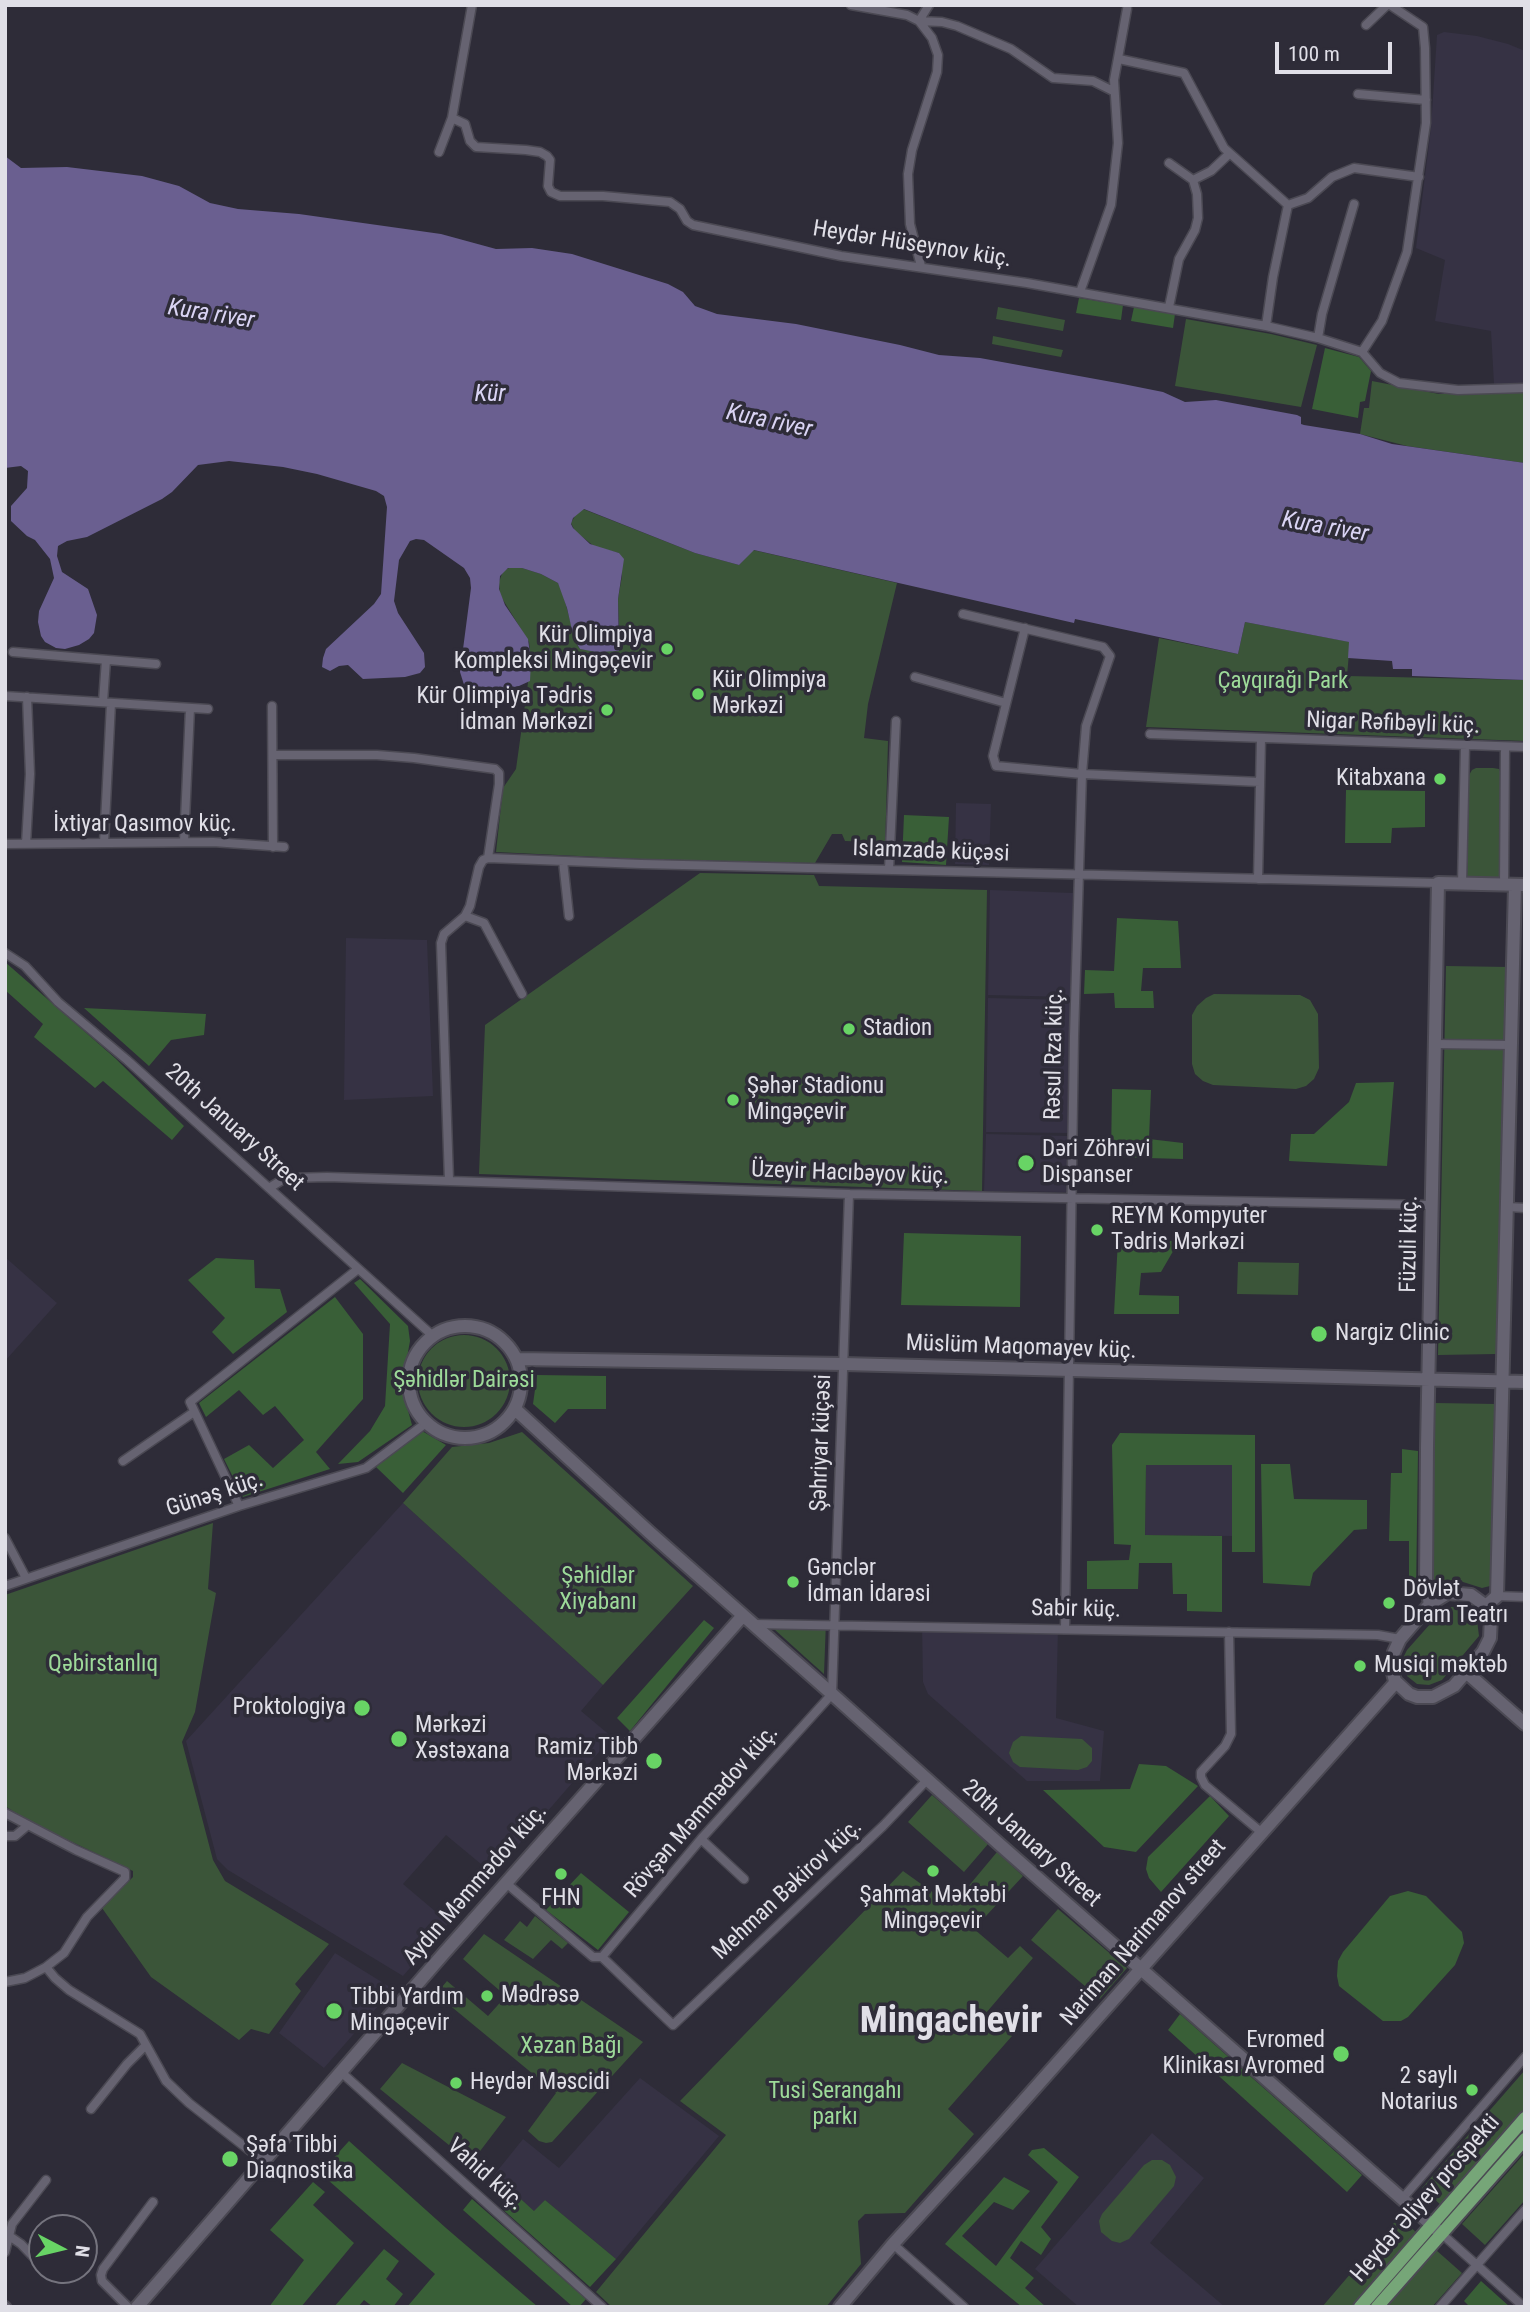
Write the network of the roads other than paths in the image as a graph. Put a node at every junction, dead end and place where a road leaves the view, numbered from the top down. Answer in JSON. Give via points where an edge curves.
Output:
{"nodes":[{"id":1,"x":472,"y":5,"type":"edge"},
{"id":2,"x":851,"y":5,"type":"edge"},
{"id":3,"x":929,"y":5,"type":"edge"},
{"id":4,"x":1388,"y":5,"type":"edge"},
{"id":5,"x":1127,"y":9,"type":"dead end"},
{"id":6,"x":919,"y":21,"type":"junction"},
{"id":7,"x":1366,"y":25,"type":"dead end"},
{"id":8,"x":1119,"y":60,"type":"junction"},
{"id":9,"x":1114,"y":91,"type":"junction"},
{"id":10,"x":1358,"y":94,"type":"dead end"},
{"id":11,"x":1426,"y":100,"type":"junction"},
{"id":12,"x":452,"y":118,"type":"junction"},
{"id":13,"x":439,"y":152,"type":"dead end"},
{"id":14,"x":1230,"y":154,"type":"junction"},
{"id":15,"x":1169,"y":163,"type":"dead end"},
{"id":16,"x":1419,"y":177,"type":"junction"},
{"id":17,"x":1193,"y":180,"type":"junction"},
{"id":18,"x":1354,"y":204,"type":"dead end"},
{"id":19,"x":1288,"y":205,"type":"junction"},
{"id":20,"x":921,"y":266,"type":"junction"},
{"id":21,"x":1080,"y":292,"type":"junction"},
{"id":22,"x":1169,"y":307,"type":"junction"},
{"id":23,"x":1266,"y":326,"type":"junction"},
{"id":24,"x":1318,"y":338,"type":"junction"},
{"id":25,"x":1362,"y":352,"type":"junction"},
{"id":26,"x":1525,"y":388,"type":"edge"},
{"id":27,"x":963,"y":614,"type":"dead end"},
{"id":28,"x":1025,"y":628,"type":"junction"},
{"id":29,"x":13,"y":652,"type":"dead end"},
{"id":30,"x":106,"y":660,"type":"junction"},
{"id":31,"x":156,"y":664,"type":"dead end"},
{"id":32,"x":915,"y":677,"type":"dead end"},
{"id":33,"x":5,"y":696,"type":"edge"},
{"id":34,"x":27,"y":697,"type":"junction"},
{"id":35,"x":107,"y":703,"type":"junction"},
{"id":36,"x":1006,"y":703,"type":"junction"},
{"id":37,"x":272,"y":706,"type":"dead end"},
{"id":38,"x":190,"y":708,"type":"junction"},
{"id":39,"x":208,"y":709,"type":"dead end"},
{"id":40,"x":896,"y":721,"type":"dead end"},
{"id":41,"x":1150,"y":734,"type":"dead end"},
{"id":42,"x":1261,"y":739,"type":"junction"},
{"id":43,"x":1465,"y":746,"type":"junction"},
{"id":44,"x":1505,"y":747,"type":"junction"},
{"id":45,"x":1525,"y":747,"type":"edge"},
{"id":46,"x":273,"y":755,"type":"junction"},
{"id":47,"x":1082,"y":774,"type":"junction"},
{"id":48,"x":1260,"y":782,"type":"junction"},
{"id":49,"x":184,"y":842,"type":"junction"},
{"id":50,"x":104,"y":843,"type":"junction"},
{"id":51,"x":5,"y":844,"type":"edge"},
{"id":52,"x":26,"y":844,"type":"junction"},
{"id":53,"x":273,"y":847,"type":"junction"},
{"id":54,"x":284,"y":847,"type":"dead end"},
{"id":55,"x":488,"y":858,"type":"junction"},
{"id":56,"x":563,"y":861,"type":"junction"},
{"id":57,"x":889,"y":870,"type":"junction"},
{"id":58,"x":1078,"y":875,"type":"junction"},
{"id":59,"x":1258,"y":879,"type":"junction"},
{"id":60,"x":1438,"y":883,"type":"junction"},
{"id":61,"x":1462,"y":884,"type":"junction"},
{"id":62,"x":1515,"y":885,"type":"edge"},
{"id":63,"x":465,"y":916,"type":"junction"},
{"id":64,"x":569,"y":916,"type":"dead end"},
{"id":65,"x":5,"y":953,"type":"edge"},
{"id":66,"x":522,"y":994,"type":"dead end"},
{"id":67,"x":1436,"y":1044,"type":"junction"},
{"id":68,"x":1512,"y":1045,"type":"junction"},
{"id":69,"x":449,"y":1180,"type":"junction"},
{"id":70,"x":269,"y":1188,"type":"junction"},
{"id":71,"x":849,"y":1194,"type":"junction"},
{"id":72,"x":1071,"y":1198,"type":"junction"},
{"id":73,"x":1432,"y":1205,"type":"junction"},
{"id":74,"x":1508,"y":1208,"type":"junction"},
{"id":75,"x":1525,"y":1208,"type":"edge"},
{"id":76,"x":358,"y":1269,"type":"junction"},
{"id":77,"x":433,"y":1336,"type":"junction"},
{"id":78,"x":517,"y":1360,"type":"junction"},
{"id":79,"x":844,"y":1364,"type":"junction"},
{"id":80,"x":1069,"y":1369,"type":"junction"},
{"id":81,"x":1430,"y":1380,"type":"junction"},
{"id":82,"x":1503,"y":1382,"type":"junction"},
{"id":83,"x":1525,"y":1382,"type":"edge"},
{"id":84,"x":514,"y":1409,"type":"junction"},
{"id":85,"x":194,"y":1412,"type":"junction"},
{"id":86,"x":426,"y":1423,"type":"junction"},
{"id":87,"x":123,"y":1461,"type":"dead end"},
{"id":88,"x":239,"y":1506,"type":"junction"},
{"id":89,"x":5,"y":1538,"type":"edge"},
{"id":90,"x":26,"y":1578,"type":"junction"},
{"id":91,"x":5,"y":1586,"type":"edge"},
{"id":92,"x":1497,"y":1596,"type":"junction"},
{"id":93,"x":1525,"y":1597,"type":"edge"},
{"id":94,"x":1430,"y":1604,"type":"junction"},
{"id":95,"x":1486,"y":1606,"type":"junction"},
{"id":96,"x":745,"y":1622,"type":"junction"},
{"id":97,"x":835,"y":1625,"type":"junction"},
{"id":98,"x":1065,"y":1629,"type":"junction"},
{"id":99,"x":1229,"y":1632,"type":"junction"},
{"id":100,"x":1400,"y":1639,"type":"junction"},
{"id":101,"x":1466,"y":1672,"type":"junction"},
{"id":102,"x":1396,"y":1682,"type":"junction"},
{"id":103,"x":832,"y":1694,"type":"junction"},
{"id":104,"x":1525,"y":1724,"type":"edge"},
{"id":105,"x":927,"y":1780,"type":"junction"},
{"id":106,"x":5,"y":1812,"type":"edge"},
{"id":107,"x":28,"y":1825,"type":"junction"},
{"id":108,"x":1261,"y":1832,"type":"junction"},
{"id":109,"x":5,"y":1836,"type":"edge"},
{"id":110,"x":701,"y":1839,"type":"junction"},
{"id":111,"x":744,"y":1879,"type":"dead end"},
{"id":112,"x":506,"y":1883,"type":"junction"},
{"id":113,"x":602,"y":1957,"type":"junction"},
{"id":114,"x":46,"y":1967,"type":"junction"},
{"id":115,"x":1140,"y":1969,"type":"junction"},
{"id":116,"x":5,"y":1982,"type":"edge"},
{"id":117,"x":146,"y":2045,"type":"junction"},
{"id":118,"x":1525,"y":2057,"type":"edge"},
{"id":119,"x":341,"y":2071,"type":"junction"},
{"id":120,"x":91,"y":2109,"type":"dead end"},
{"id":121,"x":1525,"y":2118,"type":"edge"},
{"id":122,"x":1525,"y":2138,"type":"edge"},
{"id":123,"x":262,"y":2161,"type":"junction"},
{"id":124,"x":46,"y":2179,"type":"dead end"},
{"id":125,"x":1402,"y":2199,"type":"junction"},
{"id":126,"x":153,"y":2202,"type":"dead end"},
{"id":127,"x":1525,"y":2210,"type":"edge"},
{"id":128,"x":1437,"y":2229,"type":"junction"},
{"id":129,"x":7,"y":2235,"type":"edge"},
{"id":130,"x":893,"y":2244,"type":"junction"},
{"id":131,"x":28,"y":2250,"type":"edge"},
{"id":132,"x":5,"y":2252,"type":"edge"},
{"id":133,"x":1477,"y":2265,"type":"junction"},
{"id":134,"x":128,"y":2307,"type":"edge"},
{"id":135,"x":137,"y":2307,"type":"edge"},
{"id":136,"x":602,"y":2307,"type":"edge"},
{"id":137,"x":840,"y":2307,"type":"edge"},
{"id":138,"x":964,"y":2307,"type":"edge"},
{"id":139,"x":1360,"y":2307,"type":"edge"},
{"id":140,"x":1377,"y":2307,"type":"edge"},
{"id":141,"x":1440,"y":2307,"type":"edge"},
{"id":142,"x":1524,"y":2307,"type":"edge"}],
"edges":[{"from":1,"to":12,"type":"street"},
{"from":2,"to":6,"type":"street"},
{"from":3,"to":6,"type":"street"},
{"from":4,"to":7,"type":"street"},
{"from":4,"to":11,"type":"street","via":[[1423,27]]},
{"from":5,"to":8,"type":"street"},
{"from":6,"to":9,"type":"street","via":[[957,26],[1011,49],[1052,78],[1093,81]]},
{"from":6,"to":20,"type":"street","via":[[932,38],[937,55],[937,72],[908,174],[910,224]]},
{"from":8,"to":9,"type":"street"},
{"from":8,"to":14,"type":"street","via":[[1184,73]]},
{"from":9,"to":21,"type":"street","via":[[1118,143],[1111,205]]},
{"from":10,"to":11,"type":"street"},
{"from":11,"to":16,"type":"street"},
{"from":12,"to":13,"type":"street"},
{"from":12,"to":20,"type":"street","name":"Heydər Hüseynov küç.","via":[[465,124],[475,147],[547,156],[548,186],[560,196],[670,202],[693,225],[841,256]]},
{"from":14,"to":17,"type":"street"},
{"from":14,"to":19,"type":"street"},
{"from":15,"to":17,"type":"street"},
{"from":16,"to":19,"type":"street","via":[[1354,168],[1332,177],[1308,198]]},
{"from":16,"to":25,"type":"street","via":[[1408,252],[1382,321]]},
{"from":17,"to":22,"type":"street","via":[[1198,218],[1178,259]]},
{"from":18,"to":24,"type":"street"},
{"from":19,"to":23,"type":"street"},
{"from":20,"to":21,"type":"street","name":"Heydər Hüseynov küç."},
{"from":21,"to":22,"type":"street","name":"Heydər Hüseynov küç."},
{"from":22,"to":23,"type":"street","name":"Heydər Hüseynov küç."},
{"from":23,"to":24,"type":"street","name":"Heydər Hüseynov küç."},
{"from":24,"to":25,"type":"street","name":"Heydər Hüseynov küç."},
{"from":25,"to":26,"type":"street","name":"Heydər Hüseynov küç.","via":[[1386,378],[1399,383],[1458,390]]},
{"from":27,"to":28,"type":"street"},
{"from":28,"to":36,"type":"street"},
{"from":28,"to":47,"type":"street","name":"Rəsul Rza küç.","via":[[1109,652],[1086,726]]},
{"from":29,"to":30,"type":"street"},
{"from":30,"to":31,"type":"street"},
{"from":30,"to":35,"type":"street"},
{"from":32,"to":36,"type":"street"},
{"from":33,"to":34,"type":"street"},
{"from":34,"to":35,"type":"street"},
{"from":34,"to":52,"type":"street","via":[[30,774]]},
{"from":35,"to":38,"type":"street"},
{"from":35,"to":50,"type":"street"},
{"from":36,"to":47,"type":"street","via":[[993,756],[996,766]]},
{"from":37,"to":46,"type":"street"},
{"from":38,"to":39,"type":"street"},
{"from":38,"to":49,"type":"street"},
{"from":40,"to":57,"type":"street"},
{"from":41,"to":42,"type":"street","name":"Nigar Rəfibəyli küç."},
{"from":42,"to":43,"type":"street","name":"Nigar Rəfibəyli küç."},
{"from":42,"to":48,"type":"street"},
{"from":43,"to":44,"type":"street","name":"Nigar Rəfibəyli küç."},
{"from":43,"to":61,"type":"street"},
{"from":44,"to":45,"type":"street","name":"Nigar Rəfibəyli küç."},
{"from":44,"to":62,"type":"street"},
{"from":46,"to":53,"type":"street"},
{"from":46,"to":55,"type":"street","via":[[377,755],[495,769],[499,784]]},
{"from":47,"to":48,"type":"street"},
{"from":47,"to":58,"type":"street","name":"Rəsul Rza küç."},
{"from":48,"to":59,"type":"street"},
{"from":49,"to":50,"type":"street","name":"İxtiyar Qasımov küç."},
{"from":49,"to":53,"type":"street","name":"İxtiyar Qasımov küç."},
{"from":50,"to":52,"type":"street","name":"İxtiyar Qasımov küç."},
{"from":51,"to":52,"type":"street","name":"İxtiyar Qasımov küç."},
{"from":53,"to":54,"type":"street","name":"İxtiyar Qasımov küç."},
{"from":55,"to":56,"type":"street","name":"Islamzadə küçəsi"},
{"from":55,"to":63,"type":"street","via":[[479,867]]},
{"from":56,"to":57,"type":"street","name":"Islamzadə küçəsi"},
{"from":56,"to":64,"type":"street"},
{"from":57,"to":58,"type":"street","name":"Islamzadə küçəsi"},
{"from":58,"to":59,"type":"street","name":"Islamzadə küçəsi"},
{"from":58,"to":72,"type":"street","name":"Rəsul Rza küç."},
{"from":59,"to":60,"type":"street","name":"Islamzadə küçəsi"},
{"from":60,"to":61,"type":"street"},
{"from":60,"to":67,"type":"street","name":"Füzuli küç."},
{"from":61,"to":62,"type":"street"},
{"from":62,"to":68,"type":"street"},
{"from":63,"to":66,"type":"street","via":[[484,923]]},
{"from":63,"to":69,"type":"street","via":[[444,934],[442,943]]},
{"from":65,"to":70,"type":"street","name":"20th January Street"},
{"from":67,"to":68,"type":"street"},
{"from":67,"to":73,"type":"street","name":"Füzuli küç."},
{"from":68,"to":74,"type":"street"},
{"from":69,"to":70,"type":"street","name":"Üzeyir Hacıbəyov küç.","via":[[298,1177]]},
{"from":69,"to":71,"type":"street","name":"Üzeyir Hacıbəyov küç."},
{"from":70,"to":76,"type":"street","name":"20th January Street"},
{"from":71,"to":72,"type":"street","name":"Üzeyir Hacıbəyov küç."},
{"from":71,"to":79,"type":"street","name":"Şəhriyar küçəsi"},
{"from":72,"to":73,"type":"street","name":"Üzeyir Hacıbəyov küç."},
{"from":72,"to":80,"type":"street","name":"Rəsul Rza küç."},
{"from":73,"to":81,"type":"street","name":"Füzuli küç."},
{"from":74,"to":75,"type":"street"},
{"from":74,"to":82,"type":"street"},
{"from":76,"to":77,"type":"street","name":"20th January Street"},
{"from":76,"to":85,"type":"street","via":[[190,1402]]},
{"from":77,"to":78,"type":"street","via":[[453,1327],[475,1326],[504,1341]]},
{"from":77,"to":86,"type":"street","via":[[418,1352],[409,1383],[415,1408]]},
{"from":78,"to":79,"type":"street","name":"Müslüm Maqomayev küç."},
{"from":78,"to":84,"type":"street","via":[[521,1389]]},
{"from":79,"to":80,"type":"street","name":"Müslüm Maqomayev küç."},
{"from":79,"to":97,"type":"street","name":"Şəhriyar küçəsi"},
{"from":80,"to":81,"type":"street","name":"Müslüm Maqomayev küç."},
{"from":80,"to":98,"type":"street","name":"Rəsul Rza küç."},
{"from":81,"to":82,"type":"street","name":"Müslüm Maqomayev küç."},
{"from":81,"to":94,"type":"street","name":"Füzuli küç.","via":[[1426,1584]]},
{"from":82,"to":83,"type":"street","name":"Müslüm Maqomayev küç."},
{"from":82,"to":92,"type":"street"},
{"from":84,"to":86,"type":"street","via":[[495,1430],[478,1437],[460,1438]]},
{"from":84,"to":96,"type":"street","name":"20th January Street"},
{"from":85,"to":87,"type":"street"},
{"from":85,"to":88,"type":"street"},
{"from":86,"to":88,"type":"street","name":"Günəş küç.","via":[[366,1468]]},
{"from":88,"to":90,"type":"street","name":"Günəş küç."},
{"from":89,"to":90,"type":"street"},
{"from":90,"to":91,"type":"street","name":"Günəş küç."},
{"from":92,"to":93,"type":"street"},
{"from":92,"to":95,"type":"street"},
{"from":94,"to":95,"type":"street","via":[[1454,1592],[1471,1595]]},
{"from":94,"to":100,"type":"street"},
{"from":95,"to":101,"type":"street","via":[[1491,1617],[1490,1638]]},
{"from":96,"to":97,"type":"street","name":"Sabir küç."},
{"from":96,"to":103,"type":"street","name":"20th January Street"},
{"from":96,"to":112,"type":"street","name":"Aydın Məmmədov küç."},
{"from":97,"to":98,"type":"street","name":"Sabir küç."},
{"from":97,"to":103,"type":"street","name":"Şəhriyar küçəsi"},
{"from":98,"to":99,"type":"street","name":"Sabir küç."},
{"from":99,"to":100,"type":"street","name":"Sabir küç."},
{"from":99,"to":108,"type":"street","via":[[1231,1734],[1201,1777]]},
{"from":100,"to":102,"type":"street","via":[[1391,1665]]},
{"from":101,"to":102,"type":"street","via":[[1433,1697],[1409,1694]]},
{"from":101,"to":104,"type":"street"},
{"from":102,"to":108,"type":"street","name":"Nariman Narimanov street"},
{"from":103,"to":105,"type":"street","name":"20th January Street"},
{"from":103,"to":110,"type":"street","name":"Rövşən Məmmədov küç."},
{"from":105,"to":113,"type":"street","name":"Mehman Bəkirov küç.","via":[[673,2025]]},
{"from":105,"to":115,"type":"street","name":"20th January Street"},
{"from":106,"to":107,"type":"street"},
{"from":107,"to":109,"type":"street","via":[[15,1836]]},
{"from":107,"to":114,"type":"street","via":[[126,1874],[87,1917],[64,1953]]},
{"from":108,"to":115,"type":"street","name":"Nariman Narimanov street"},
{"from":110,"to":111,"type":"street"},
{"from":110,"to":113,"type":"street","name":"Rövşən Məmmədov küç."},
{"from":112,"to":113,"type":"street","via":[[593,1957]]},
{"from":112,"to":119,"type":"street","name":"Aydın Məmmədov küç."},
{"from":114,"to":116,"type":"street"},
{"from":114,"to":117,"type":"street","via":[[69,1990],[135,2031]]},
{"from":115,"to":125,"type":"street","name":"20th January Street"},
{"from":115,"to":130,"type":"street","name":"Nariman Narimanov street"},
{"from":117,"to":120,"type":"street"},
{"from":117,"to":123,"type":"street","via":[[166,2081]]},
{"from":118,"to":125,"type":"street"},
{"from":119,"to":123,"type":"street","name":"Aydın Məmmədov küç."},
{"from":119,"to":136,"type":"street","name":"Vahid küç."},
{"from":121,"to":128,"type":"main road","name":"Heydər Əliyev prospekti"},
{"from":122,"to":128,"type":"main road","name":"Heydər Əliyev prospekti"},
{"from":123,"to":135,"type":"street","name":"Aydın Məmmədov küç."},
{"from":124,"to":129,"type":"street"},
{"from":125,"to":128,"type":"street","name":"20th January Street"},
{"from":126,"to":134,"type":"street","via":[[101,2275]]},
{"from":127,"to":133,"type":"street"},
{"from":128,"to":133,"type":"street","name":"20th January Street"},
{"from":128,"to":139,"type":"main road","name":"Heydər Əliyev prospekti"},
{"from":128,"to":140,"type":"main road","name":"Heydər Əliyev prospekti"},
{"from":129,"to":131,"type":"street"},
{"from":129,"to":132,"type":"street"},
{"from":130,"to":137,"type":"street","name":"Nariman Narimanov street"},
{"from":130,"to":138,"type":"street"},
{"from":133,"to":141,"type":"street"},
{"from":133,"to":142,"type":"street","name":"20th January Street"}]}
